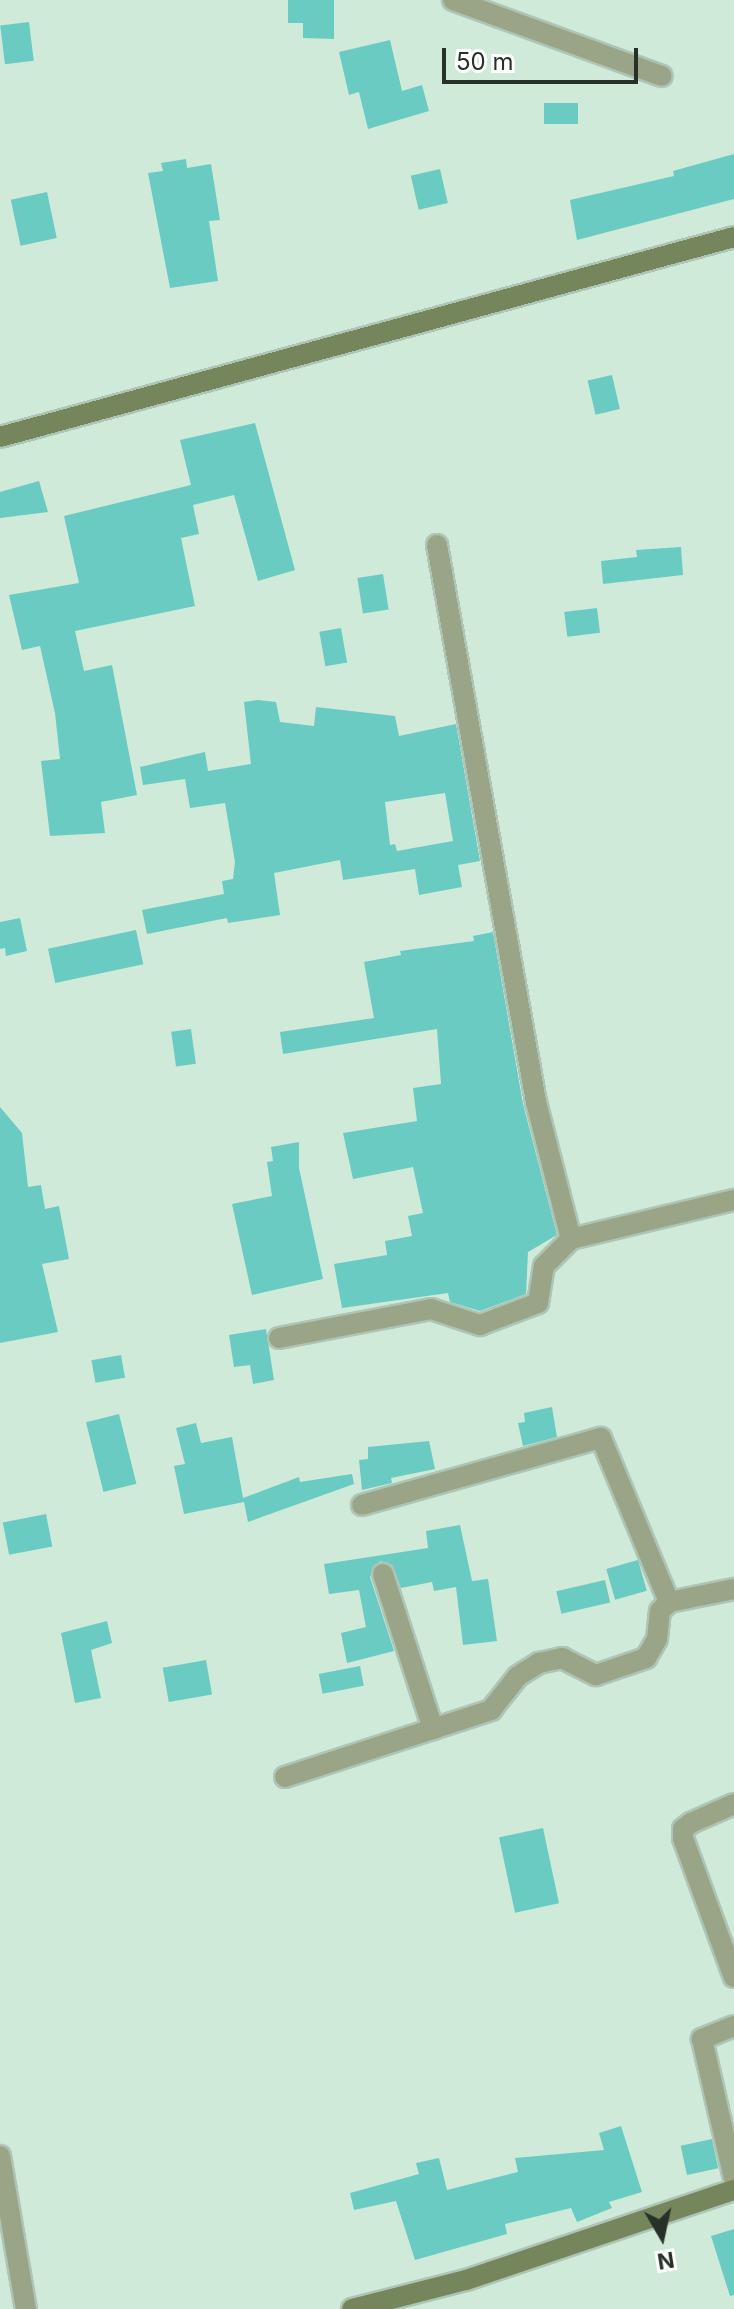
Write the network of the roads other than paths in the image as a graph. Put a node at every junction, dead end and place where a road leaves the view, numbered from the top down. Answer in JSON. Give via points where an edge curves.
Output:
{"nodes":[{"id":1,"x":453,"y":0,"type":"edge"},
{"id":2,"x":662,"y":76,"type":"dead end"},
{"id":3,"x":734,"y":237,"type":"edge"},
{"id":4,"x":0,"y":437,"type":"edge"},
{"id":5,"x":437,"y":545,"type":"dead end"},
{"id":6,"x":734,"y":1200,"type":"edge"},
{"id":7,"x":571,"y":1239,"type":"junction"},
{"id":8,"x":279,"y":1338,"type":"dead end"},
{"id":9,"x":362,"y":1505,"type":"dead end"},
{"id":10,"x":383,"y":1574,"type":"dead end"},
{"id":11,"x":734,"y":1589,"type":"edge"},
{"id":12,"x":669,"y":1602,"type":"junction"},
{"id":13,"x":433,"y":1729,"type":"junction"},
{"id":14,"x":285,"y":1777,"type":"dead end"},
{"id":15,"x":734,"y":1804,"type":"edge"},
{"id":16,"x":734,"y":1977,"type":"edge"},
{"id":17,"x":734,"y":2026,"type":"edge"},
{"id":18,"x":0,"y":2156,"type":"edge"},
{"id":19,"x":734,"y":2179,"type":"edge"},
{"id":20,"x":734,"y":2190,"type":"edge"},
{"id":21,"x":26,"y":2309,"type":"edge"},
{"id":22,"x":352,"y":2309,"type":"edge"}],
"edges":[{"from":1,"to":2,"type":"street"},
{"from":3,"to":4,"type":"main road"},
{"from":5,"to":7,"type":"street","via":[[536,1102]]},
{"from":6,"to":7,"type":"street"},
{"from":7,"to":8,"type":"street","via":[[544,1266],[538,1303],[480,1325],[431,1309]]},
{"from":9,"to":12,"type":"street","via":[[601,1438]]},
{"from":10,"to":13,"type":"street"},
{"from":11,"to":12,"type":"street"},
{"from":12,"to":13,"type":"street","via":[[660,1611],[657,1639],[646,1658],[596,1675],[562,1658],[539,1663],[518,1676],[491,1710]]},
{"from":13,"to":14,"type":"street"},
{"from":15,"to":16,"type":"street","via":[[691,1823],[683,1829],[683,1838]]},
{"from":17,"to":19,"type":"street","via":[[702,2039]]},
{"from":18,"to":21,"type":"street"},
{"from":20,"to":22,"type":"main road","via":[[466,2280]]}]}
